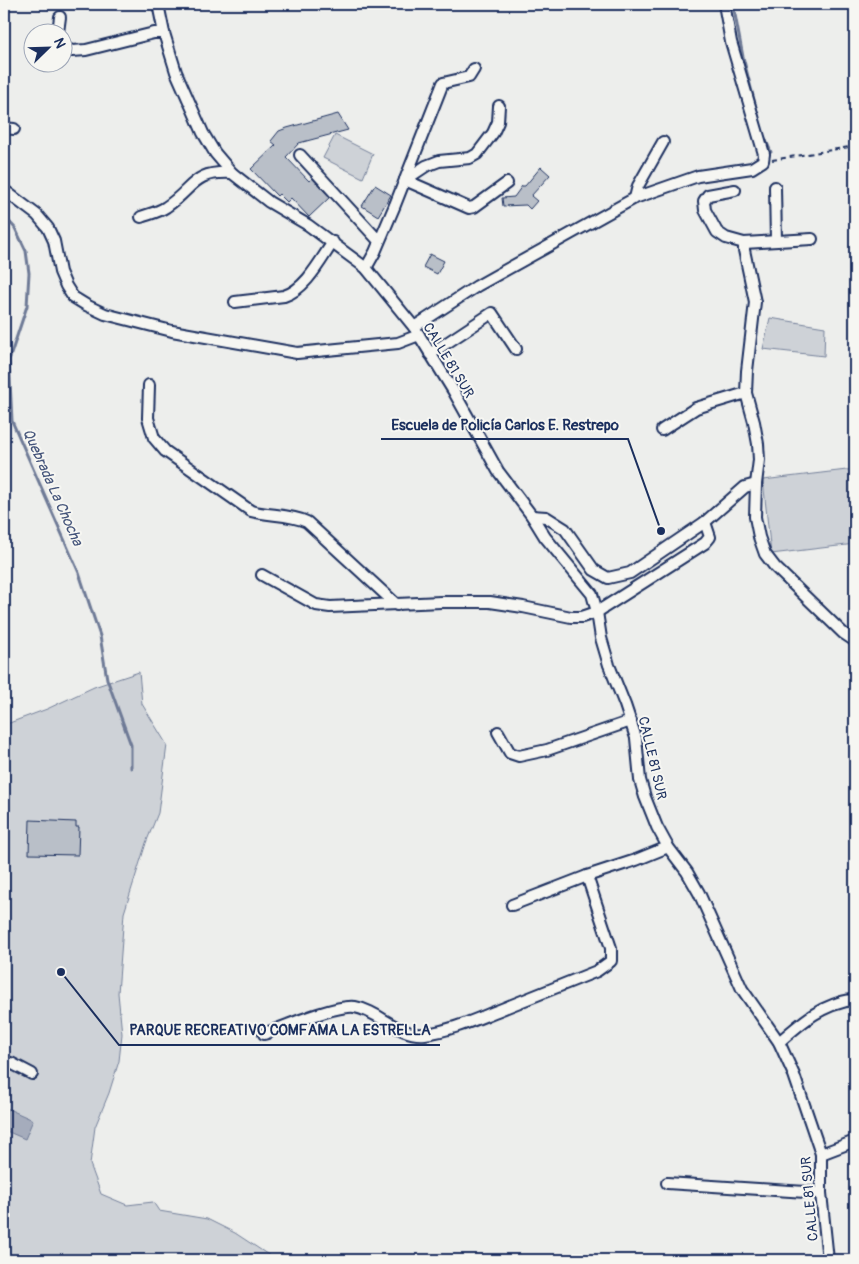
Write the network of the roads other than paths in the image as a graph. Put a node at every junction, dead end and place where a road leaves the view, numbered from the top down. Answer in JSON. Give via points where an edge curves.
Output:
{"nodes":[{"id":1,"x":158,"y":4,"type":"edge"},
{"id":2,"x":724,"y":4,"type":"edge"},
{"id":3,"x":60,"y":17,"type":"dead end"},
{"id":4,"x":59,"y":22,"type":"edge"},
{"id":5,"x":164,"y":33,"type":"junction"},
{"id":6,"x":72,"y":51,"type":"edge"},
{"id":7,"x":474,"y":69,"type":"dead end"},
{"id":8,"x":499,"y":106,"type":"dead end"},
{"id":9,"x":663,"y":142,"type":"dead end"},
{"id":10,"x":300,"y":155,"type":"dead end"},
{"id":11,"x":232,"y":173,"type":"junction"},
{"id":12,"x":404,"y":180,"type":"junction"},
{"id":13,"x":507,"y":183,"type":"dead end"},
{"id":14,"x":775,"y":187,"type":"dead end"},
{"id":15,"x":4,"y":190,"type":"edge"},
{"id":16,"x":735,"y":190,"type":"dead end"},
{"id":17,"x":635,"y":198,"type":"junction"},
{"id":18,"x":141,"y":217,"type":"dead end"},
{"id":19,"x":812,"y":239,"type":"dead end"},
{"id":20,"x":776,"y":241,"type":"junction"},
{"id":21,"x":333,"y":242,"type":"junction"},
{"id":22,"x":379,"y":242,"type":"junction"},
{"id":23,"x":744,"y":243,"type":"junction"},
{"id":24,"x":366,"y":268,"type":"junction"},
{"id":25,"x":235,"y":302,"type":"dead end"},
{"id":26,"x":416,"y":331,"type":"junction"},
{"id":27,"x":516,"y":349,"type":"dead end"},
{"id":28,"x":430,"y":354,"type":"junction"},
{"id":29,"x":150,"y":385,"type":"dead end"},
{"id":30,"x":746,"y":393,"type":"junction"},
{"id":31,"x":662,"y":430,"type":"dead end"},
{"id":32,"x":756,"y":484,"type":"junction"},
{"id":33,"x":532,"y":516,"type":"junction"},
{"id":34,"x":705,"y":522,"type":"junction"},
{"id":35,"x":262,"y":575,"type":"dead end"},
{"id":36,"x":397,"y":605,"type":"junction"},
{"id":37,"x":597,"y":612,"type":"junction"},
{"id":38,"x":855,"y":641,"type":"edge"},
{"id":39,"x":631,"y":721,"type":"junction"},
{"id":40,"x":498,"y":732,"type":"dead end"},
{"id":41,"x":668,"y":847,"type":"junction"},
{"id":42,"x":587,"y":876,"type":"junction"},
{"id":43,"x":512,"y":905,"type":"dead end"},
{"id":44,"x":855,"y":999,"type":"edge"},
{"id":45,"x":264,"y":1034,"type":"dead end"},
{"id":46,"x":779,"y":1042,"type":"junction"},
{"id":47,"x":11,"y":1063,"type":"dead end"},
{"id":48,"x":32,"y":1074,"type":"dead end"},
{"id":49,"x":855,"y":1141,"type":"edge"},
{"id":50,"x":821,"y":1154,"type":"junction"},
{"id":51,"x":667,"y":1183,"type":"dead end"},
{"id":52,"x":821,"y":1193,"type":"junction"},
{"id":53,"x":828,"y":1260,"type":"edge"}],
"edges":[{"from":1,"to":5,"type":"street","name":"CALLE 81 SUR"},
{"from":2,"to":17,"type":"street","via":[[731,42],[764,154],[763,161],[752,168],[698,176]]},
{"from":3,"to":4,"type":"street"},
{"from":5,"to":6,"type":"street"},
{"from":5,"to":11,"type":"street","name":"CALLE 81 SUR","via":[[176,72],[203,133]]},
{"from":7,"to":12,"type":"street","via":[[469,77],[444,83]]},
{"from":8,"to":12,"type":"street","via":[[498,122],[478,154],[470,158],[439,161]]},
{"from":9,"to":17,"type":"street","via":[[638,186]]},
{"from":10,"to":22,"type":"street"},
{"from":11,"to":18,"type":"street","via":[[199,178],[168,206]]},
{"from":11,"to":21,"type":"street","name":"CALLE 81 SUR","via":[[269,202]]},
{"from":12,"to":13,"type":"street","via":[[470,208]]},
{"from":12,"to":22,"type":"street"},
{"from":14,"to":20,"type":"street"},
{"from":15,"to":26,"type":"street","via":[[37,214],[48,228],[54,240],[60,272],[73,297],[105,314],[172,331],[297,353],[398,343]]},
{"from":16,"to":23,"type":"street","via":[[708,195],[704,201],[705,210],[717,232]]},
{"from":17,"to":26,"type":"street","via":[[477,286]]},
{"from":19,"to":20,"type":"street"},
{"from":20,"to":23,"type":"street"},
{"from":21,"to":24,"type":"street","name":"CALLE 81 SUR"},
{"from":21,"to":25,"type":"street","via":[[291,294]]},
{"from":22,"to":24,"type":"street"},
{"from":23,"to":30,"type":"street","via":[[755,302]]},
{"from":24,"to":26,"type":"street","name":"CALLE 81 SUR"},
{"from":26,"to":28,"type":"street","name":"CALLE 81 SUR"},
{"from":27,"to":28,"type":"street","via":[[492,313]]},
{"from":28,"to":33,"type":"street","name":"CALLE 81 SUR","via":[[498,471]]},
{"from":29,"to":36,"type":"street","via":[[148,418],[154,438],[165,451],[251,510],[307,522]]},
{"from":30,"to":31,"type":"street","via":[[696,408]]},
{"from":30,"to":32,"type":"street","via":[[758,444]]},
{"from":32,"to":34,"type":"street","via":[[745,487]]},
{"from":32,"to":38,"type":"street","via":[[755,517],[765,554],[836,627]]},
{"from":33,"to":34,"type":"street","via":[[546,517],[565,529],[594,570],[608,578],[630,572]]},
{"from":33,"to":37,"type":"street","name":"CALLE 81 SUR","via":[[545,537],[588,588]]},
{"from":34,"to":37,"type":"street","via":[[710,538],[705,543]]},
{"from":35,"to":36,"type":"street","via":[[316,605]]},
{"from":36,"to":37,"type":"street","via":[[490,602],[571,618]]},
{"from":37,"to":39,"type":"street","name":"CALLE 81 SUR","via":[[601,638]]},
{"from":39,"to":40,"type":"street","via":[[564,746],[519,756],[510,753]]},
{"from":39,"to":41,"type":"street","name":"CALLE 81 SUR","via":[[640,780]]},
{"from":41,"to":42,"type":"street"},
{"from":41,"to":46,"type":"street","name":"CALLE 81 SUR","via":[[699,893],[742,989]]},
{"from":42,"to":43,"type":"street"},
{"from":42,"to":45,"type":"street","via":[[612,956],[611,961],[597,971],[441,1031],[412,1033],[352,1006]]},
{"from":44,"to":46,"type":"street","via":[[809,1016]]},
{"from":46,"to":50,"type":"street","name":"CALLE 81 SUR"},
{"from":47,"to":48,"type":"street"},
{"from":49,"to":50,"type":"street"},
{"from":50,"to":52,"type":"street","name":"CALLE 81 SUR"},
{"from":51,"to":52,"type":"street"},
{"from":52,"to":53,"type":"street","name":"CALLE 81 SUR"}]}
